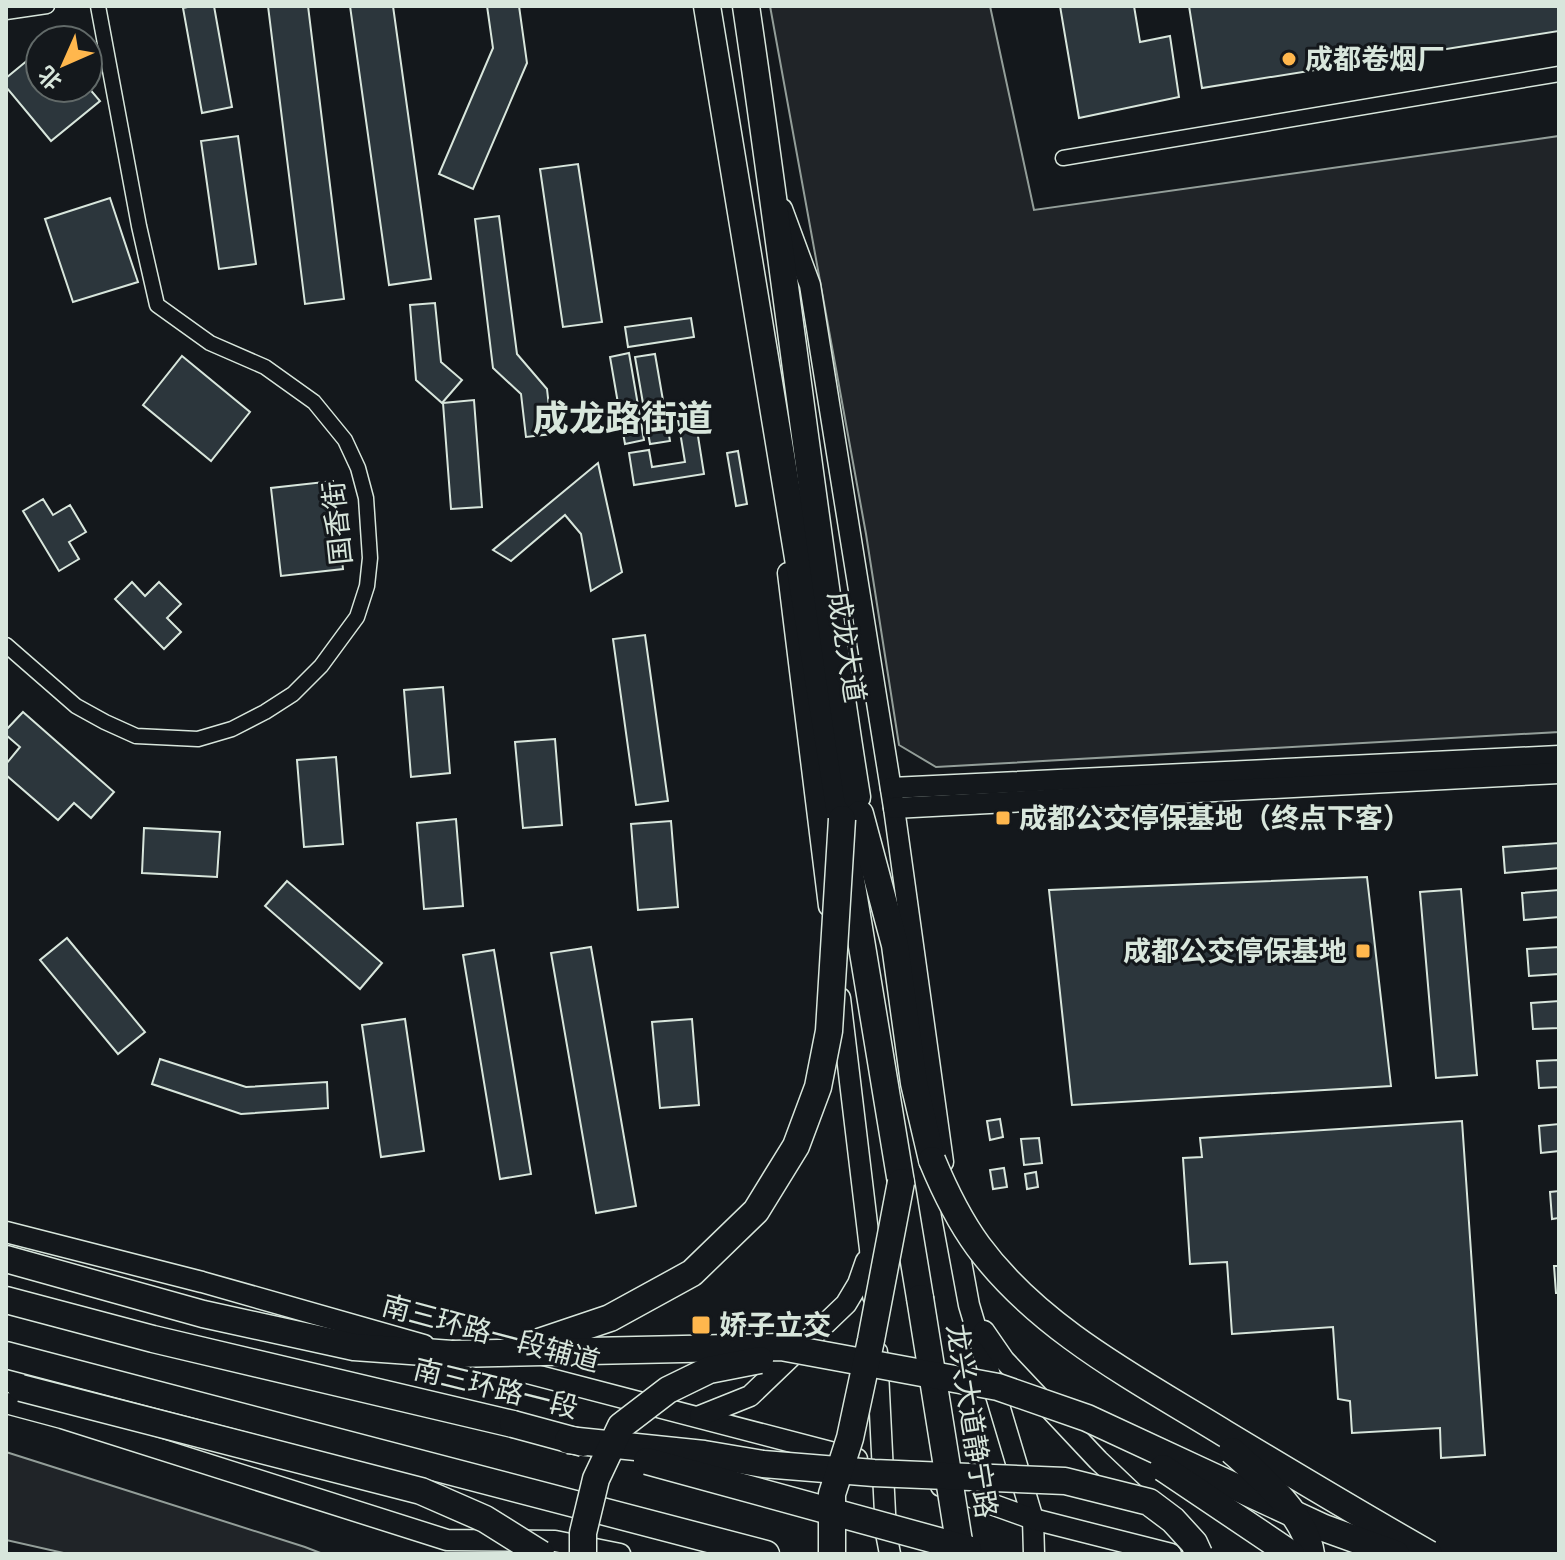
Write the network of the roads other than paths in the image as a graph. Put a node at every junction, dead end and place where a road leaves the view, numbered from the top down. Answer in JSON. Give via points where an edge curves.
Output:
{"nodes":[{"id":1,"x":47,"y":6,"type":"edge"},
{"id":2,"x":98,"y":6,"type":"edge"},
{"id":3,"x":707,"y":6,"type":"edge"},
{"id":4,"x":746,"y":6,"type":"edge"},
{"id":5,"x":6,"y":12,"type":"edge"},
{"id":6,"x":1559,"y":74,"type":"edge"},
{"id":7,"x":1063,"y":158,"type":"dead end"},
{"id":8,"x":773,"y":184,"type":"junction"},
{"id":9,"x":772,"y":402,"type":"junction"},
{"id":10,"x":818,"y":607,"type":"junction"},
{"id":11,"x":6,"y":645,"type":"edge"},
{"id":12,"x":1559,"y":756,"type":"edge"},
{"id":13,"x":1559,"y":773,"type":"edge"},
{"id":14,"x":893,"y":798,"type":"junction"},
{"id":15,"x":851,"y":816,"type":"junction"},
{"id":16,"x":901,"y":1182,"type":"junction"},
{"id":17,"x":6,"y":1232,"type":"edge"},
{"id":18,"x":870,"y":1249,"type":"junction"},
{"id":19,"x":6,"y":1259,"type":"edge"},
{"id":20,"x":928,"y":1298,"type":"junction"},
{"id":21,"x":6,"y":1300,"type":"edge"},
{"id":22,"x":969,"y":1305,"type":"junction"},
{"id":23,"x":452,"y":1354,"type":"junction"},
{"id":24,"x":6,"y":1355,"type":"edge"},
{"id":25,"x":849,"y":1358,"type":"junction"},
{"id":26,"x":11,"y":1392,"type":"edge"},
{"id":27,"x":1190,"y":1412,"type":"junction"},
{"id":28,"x":700,"y":1416,"type":"junction"},
{"id":29,"x":1087,"y":1418,"type":"junction"},
{"id":30,"x":568,"y":1440,"type":"junction"},
{"id":31,"x":884,"y":1467,"type":"junction"},
{"id":32,"x":1033,"y":1519,"type":"junction"},
{"id":33,"x":974,"y":1553,"type":"edge"},
{"id":34,"x":541,"y":1554,"type":"edge"},
{"id":35,"x":583,"y":1554,"type":"edge"},
{"id":36,"x":620,"y":1554,"type":"edge"},
{"id":37,"x":766,"y":1554,"type":"edge"},
{"id":38,"x":832,"y":1554,"type":"edge"},
{"id":39,"x":890,"y":1554,"type":"edge"},
{"id":40,"x":1034,"y":1554,"type":"edge"},
{"id":41,"x":1171,"y":1554,"type":"edge"},
{"id":42,"x":1198,"y":1554,"type":"edge"},
{"id":43,"x":1291,"y":1554,"type":"edge"},
{"id":44,"x":1311,"y":1554,"type":"edge"},
{"id":45,"x":1396,"y":1554,"type":"edge"},
{"id":46,"x":1429,"y":1554,"type":"edge"}],
"edges":[{"from":1,"to":5,"type":"street"},
{"from":2,"to":11,"type":"street","name":"国香街","via":[[157,305],[210,343],[265,367],[302,393],[345,440],[366,498],[367,586],[357,617],[293,694],[232,729],[198,739],[136,736],[105,722],[76,706]]},
{"from":3,"to":9,"type":"highway","name":"成龙大道"},
{"from":4,"to":8,"type":"highway","name":"成龙大道"},
{"from":6,"to":7,"type":"street"},
{"from":8,"to":10,"type":"highway","name":"成龙大道"},
{"from":8,"to":14,"type":"main road","via":[[810,285]]},
{"from":9,"to":10,"type":"highway","name":"成龙大道"},
{"from":9,"to":18,"type":"main road"},
{"from":10,"to":15,"type":"highway","name":"成龙大道"},
{"from":12,"to":14,"type":"main road"},
{"from":13,"to":14,"type":"main road"},
{"from":14,"to":22,"type":"main road"},
{"from":15,"to":16,"type":"highway","name":"成龙大道","bridge":true},
{"from":15,"to":20,"type":"highway","name":"成龙大道"},
{"from":15,"to":23,"type":"highway","bridge":true,"via":[[829,1031],[818,1087],[796,1146],[756,1211],[692,1273],[610,1318],[534,1344]]},
{"from":15,"to":27,"type":"highway","bridge":true,"via":[[895,945],[914,1083],[943,1187],[978,1246],[1026,1298],[1084,1345]]},
{"from":16,"to":20,"type":"highway","name":"成龙大道","bridge":true},
{"from":16,"to":38,"type":"highway","bridge":true,"via":[[850,1438],[832,1494]]},
{"from":17,"to":28,"type":"main road","name":"南三环路一段辅道"},
{"from":18,"to":28,"type":"main road","via":[[846,1304],[750,1396]]},
{"from":18,"to":31,"type":"main road"},
{"from":19,"to":23,"type":"highway","via":[[203,1314],[354,1347]]},
{"from":20,"to":33,"type":"highway","name":"龙兴大道静宁路","bridge":true},
{"from":21,"to":30,"type":"highway","name":"南三环路一段","bridge":true},
{"from":22,"to":32,"type":"main road"},
{"from":22,"to":42,"type":"main road","via":[[1004,1360],[1098,1460]]},
{"from":23,"to":25,"type":"highway","bridge":true,"via":[[781,1347]]},
{"from":24,"to":37,"type":"highway"},
{"from":25,"to":29,"type":"highway","bridge":true,"via":[[998,1387]]},
{"from":25,"to":35,"type":"highway","bridge":true,"via":[[764,1360],[709,1370],[668,1390],[621,1426],[596,1479]]},
{"from":26,"to":34,"type":"highway","bridge":true,"via":[[421,1491],[485,1519]]},
{"from":26,"to":36,"type":"main road","via":[[62,1418],[447,1540],[555,1541]]},
{"from":27,"to":44,"type":"highway","bridge":true,"via":[[1278,1492]]},
{"from":27,"to":46,"type":"highway","bridge":true},
{"from":28,"to":31,"type":"main road","name":"南三环路一段辅道"},
{"from":29,"to":43,"type":"highway","bridge":true},
{"from":29,"to":45,"type":"highway","bridge":true,"via":[[1324,1528]]},
{"from":30,"to":33,"type":"highway","name":"南三环路一段","bridge":true},
{"from":30,"to":42,"type":"highway","bridge":true,"via":[[777,1465],[1065,1481],[1149,1502],[1173,1520]]},
{"from":31,"to":32,"type":"main road","name":"南三环路一段辅道"},
{"from":31,"to":39,"type":"main road"},
{"from":32,"to":40,"type":"main road"},
{"from":32,"to":41,"type":"main road","name":"南三环路一段辅道"}]}
